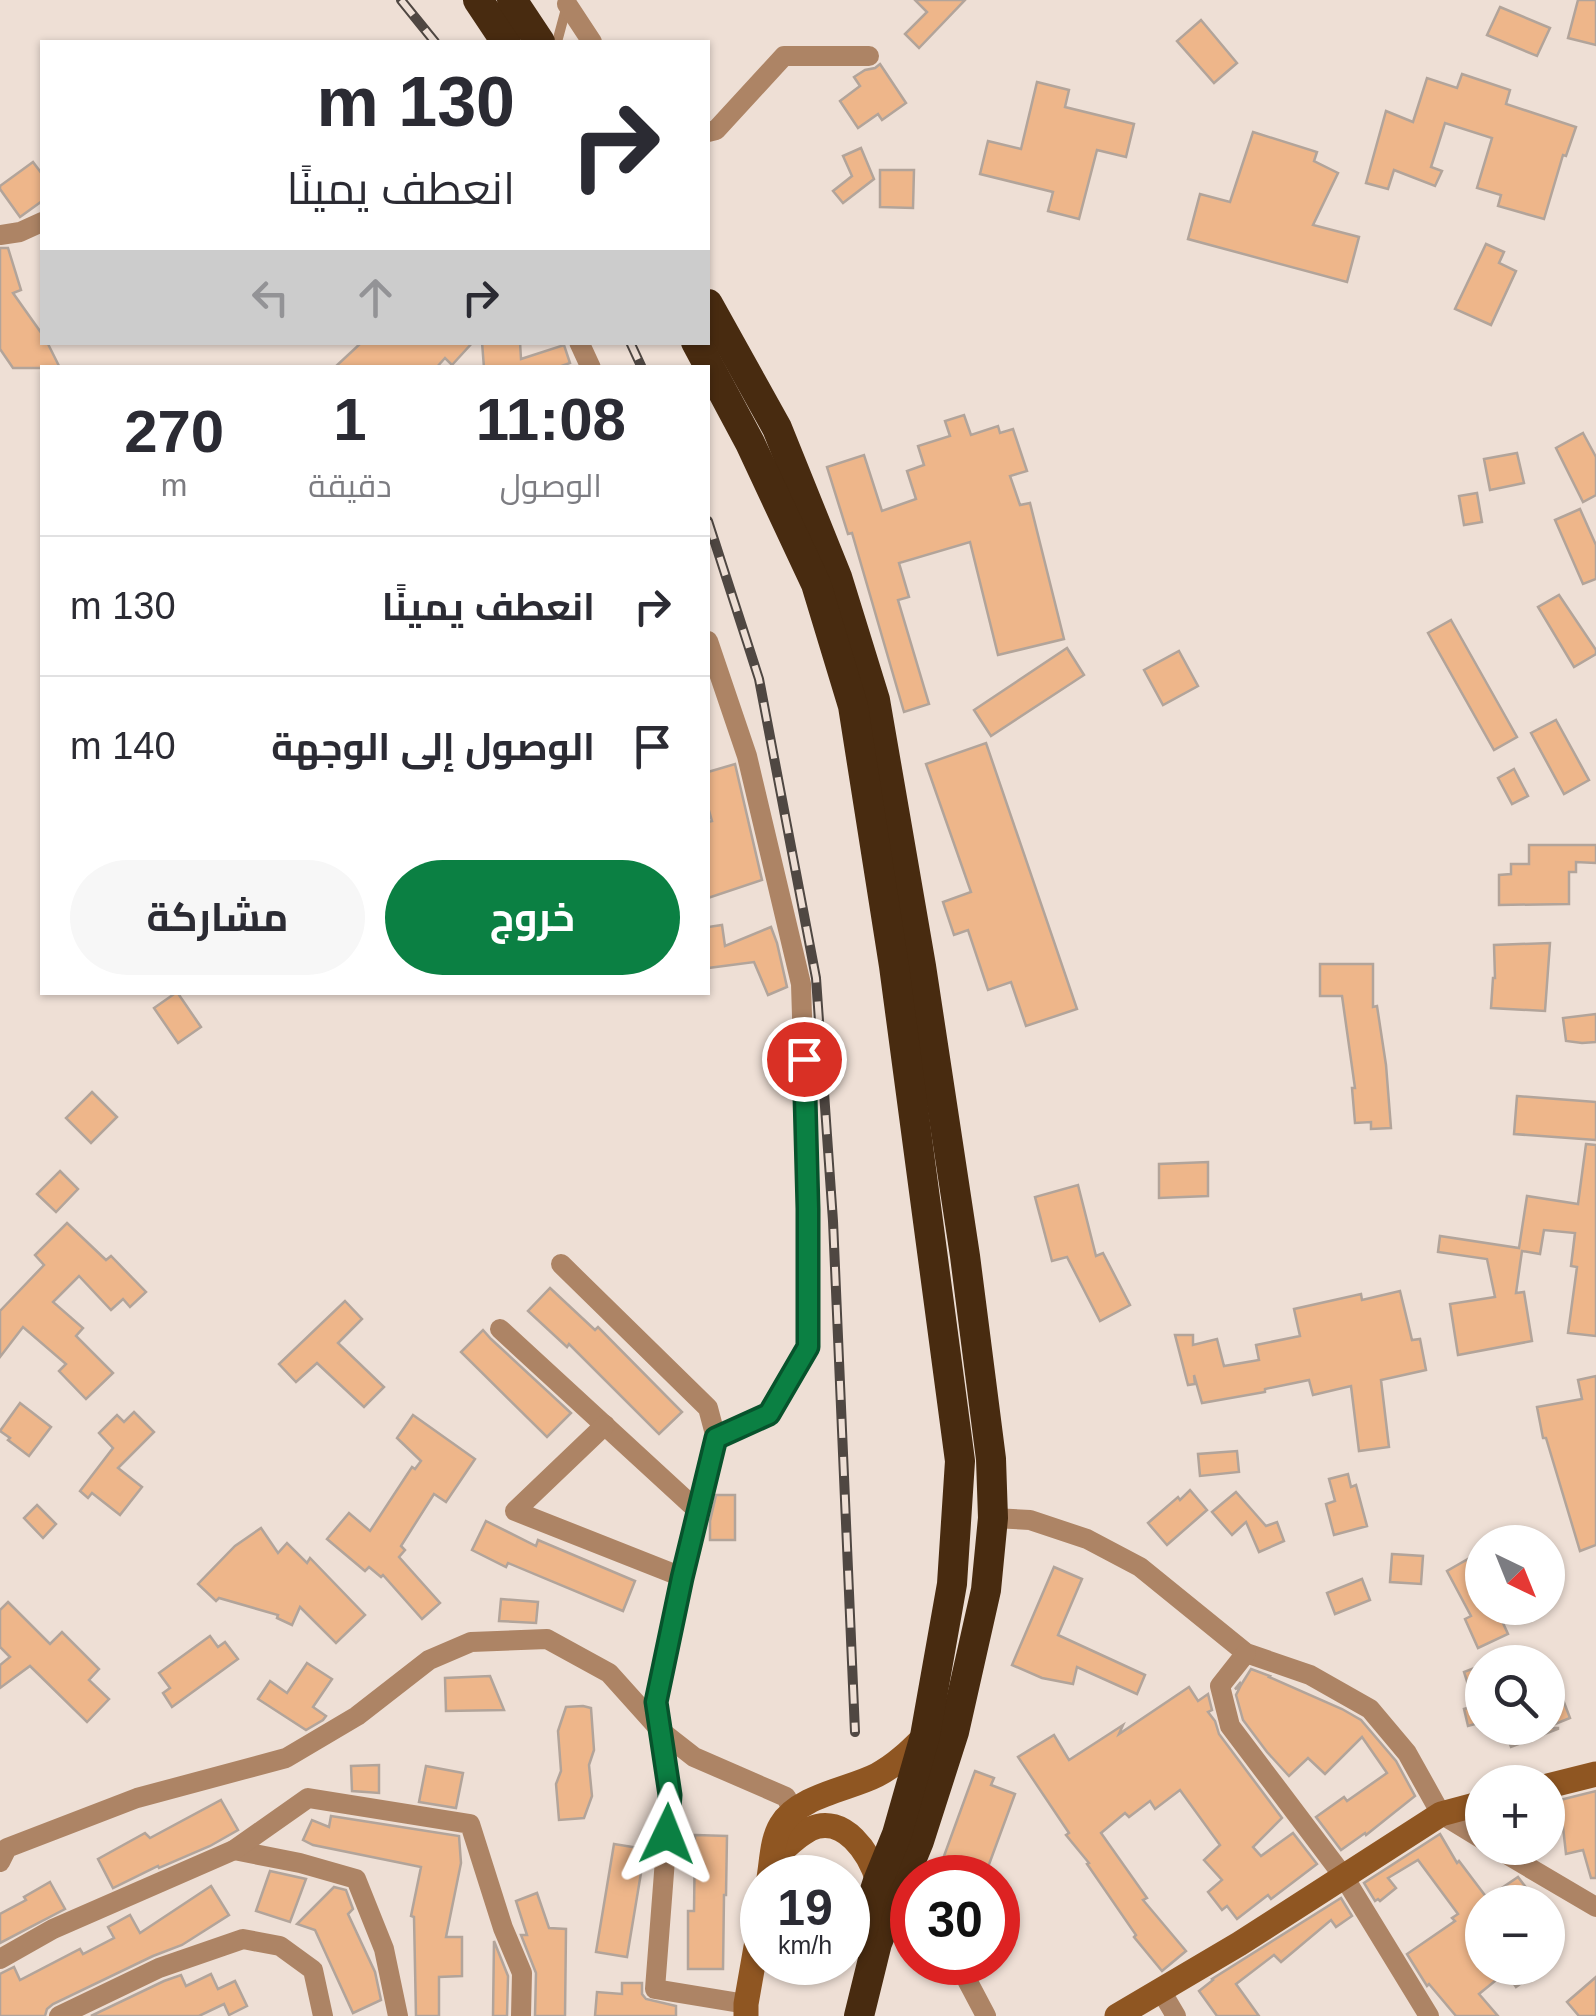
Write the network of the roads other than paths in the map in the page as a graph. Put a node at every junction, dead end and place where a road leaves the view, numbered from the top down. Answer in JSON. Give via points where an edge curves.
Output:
{"nodes":[{"id":1,"x":478,"y":0,"type":"edge"},
{"id":2,"x":512,"y":0,"type":"edge"},
{"id":3,"x":567,"y":2,"type":"edge"},
{"id":4,"x":505,"y":40,"type":"edge"},
{"id":5,"x":539,"y":40,"type":"edge"},
{"id":6,"x":558,"y":40,"type":"edge"},
{"id":7,"x":591,"y":40,"type":"edge"},
{"id":8,"x":869,"y":56,"type":"dead end"},
{"id":9,"x":710,"y":132,"type":"edge"},
{"id":10,"x":40,"y":223,"type":"edge"},
{"id":11,"x":0,"y":234,"type":"edge"},
{"id":12,"x":710,"y":308,"type":"edge"},
{"id":13,"x":710,"y":368,"type":"edge"},
{"id":14,"x":710,"y":647,"type":"edge"},
{"id":15,"x":561,"y":1264,"type":"dead end"},
{"id":16,"x":500,"y":1328,"type":"dead end"},
{"id":17,"x":604,"y":1424,"type":"junction"},
{"id":18,"x":716,"y":1438,"type":"junction"},
{"id":19,"x":698,"y":1511,"type":"junction"},
{"id":20,"x":994,"y":1518,"type":"junction"},
{"id":21,"x":682,"y":1578,"type":"junction"},
{"id":22,"x":1246,"y":1653,"type":"junction"},
{"id":23,"x":662,"y":1732,"type":"junction"},
{"id":24,"x":925,"y":1736,"type":"junction"},
{"id":25,"x":1596,"y":1774,"type":"edge"},
{"id":26,"x":1565,"y":1782,"type":"edge"},
{"id":27,"x":1465,"y":1808,"type":"edge"},
{"id":28,"x":1441,"y":1814,"type":"junction"},
{"id":29,"x":798,"y":1822,"type":"junction"},
{"id":30,"x":1465,"y":1829,"type":"edge"},
{"id":31,"x":234,"y":1850,"type":"junction"},
{"id":32,"x":778,"y":1855,"type":"edge"},
{"id":33,"x":896,"y":1855,"type":"edge"},
{"id":34,"x":914,"y":1855,"type":"edge"},
{"id":35,"x":0,"y":1862,"type":"edge"},
{"id":36,"x":1525,"y":1865,"type":"edge"},
{"id":37,"x":1344,"y":1877,"type":"junction"},
{"id":38,"x":890,"y":1896,"type":"edge"},
{"id":39,"x":1596,"y":1907,"type":"edge"},
{"id":40,"x":890,"y":1909,"type":"edge"},
{"id":41,"x":890,"y":1912,"type":"edge"},
{"id":42,"x":0,"y":1959,"type":"edge"},
{"id":43,"x":750,"y":1985,"type":"edge"},
{"id":44,"x":970,"y":1985,"type":"edge"},
{"id":45,"x":1160,"y":1990,"type":"junction"},
{"id":46,"x":746,"y":2010,"type":"edge"},
{"id":47,"x":59,"y":2016,"type":"edge"},
{"id":48,"x":323,"y":2016,"type":"edge"},
{"id":49,"x":398,"y":2016,"type":"edge"},
{"id":50,"x":521,"y":2016,"type":"edge"},
{"id":51,"x":839,"y":2016,"type":"edge"},
{"id":52,"x":860,"y":2016,"type":"edge"},
{"id":53,"x":986,"y":2016,"type":"edge"},
{"id":54,"x":1118,"y":2016,"type":"edge"},
{"id":55,"x":1176,"y":2016,"type":"edge"},
{"id":56,"x":1429,"y":2016,"type":"edge"}],
"edges":[{"from":1,"to":4,"type":"highway"},
{"from":2,"to":5,"type":"highway"},
{"from":3,"to":6,"type":"lane"},
{"from":3,"to":7,"type":"street"},
{"from":8,"to":9,"type":"street","via":[[784,56]]},
{"from":10,"to":11,"type":"street"},
{"from":12,"to":20,"type":"highway","via":[[777,428],[837,577],[874,700],[965,1256]]},
{"from":13,"to":24,"type":"highway","via":[[816,584],[852,706],[894,966],[960,1461],[952,1584]]},
{"from":14,"to":18,"type":"street","via":[[747,756],[802,984],[808,1209],[808,1347],[769,1414]]},
{"from":15,"to":18,"type":"street","via":[[708,1408]]},
{"from":16,"to":17,"type":"street"},
{"from":17,"to":19,"type":"street"},
{"from":17,"to":21,"type":"street","via":[[515,1511]]},
{"from":18,"to":19,"type":"street"},
{"from":19,"to":21,"type":"street"},
{"from":20,"to":22,"type":"street","via":[[1030,1520],[1087,1539],[1140,1567]]},
{"from":20,"to":34,"type":"highway","via":[[986,1590],[954,1732]]},
{"from":21,"to":23,"type":"street","via":[[656,1702]]},
{"from":22,"to":28,"type":"street","via":[[1310,1675],[1370,1710],[1407,1753]]},
{"from":22,"to":37,"type":"street","via":[[1220,1686],[1230,1726]]},
{"from":23,"to":29,"type":"street","via":[[694,1758],[786,1797]]},
{"from":23,"to":35,"type":"street","via":[[609,1672],[547,1639],[471,1642],[428,1660],[356,1716],[286,1758],[137,1798],[7,1848]]},
{"from":23,"to":46,"type":"street","via":[[670,1795],[655,1989]]},
{"from":24,"to":29,"type":"main road","via":[[874,1776],[826,1794]]},
{"from":24,"to":33,"type":"highway"},
{"from":25,"to":26,"type":"main road"},
{"from":27,"to":28,"type":"main road"},
{"from":28,"to":30,"type":"street"},
{"from":28,"to":37,"type":"main road"},
{"from":29,"to":32,"type":"main road"},
{"from":29,"to":38,"type":"main road","via":[[855,1839]]},
{"from":31,"to":42,"type":"street"},
{"from":31,"to":49,"type":"street","via":[[356,1879],[384,1950]]},
{"from":31,"to":50,"type":"street","via":[[308,1798],[470,1824],[522,1973]]},
{"from":36,"to":39,"type":"street"},
{"from":37,"to":45,"type":"main road"},
{"from":37,"to":56,"type":"street"},
{"from":40,"to":51,"type":"highway","via":[[847,1979]]},
{"from":41,"to":52,"type":"highway"},
{"from":43,"to":46,"type":"main road"},
{"from":44,"to":53,"type":"street"},
{"from":45,"to":54,"type":"main road"},
{"from":45,"to":55,"type":"street"},
{"from":47,"to":48,"type":"street","via":[[159,1968],[243,1938],[280,1946],[314,1970]]}]}
